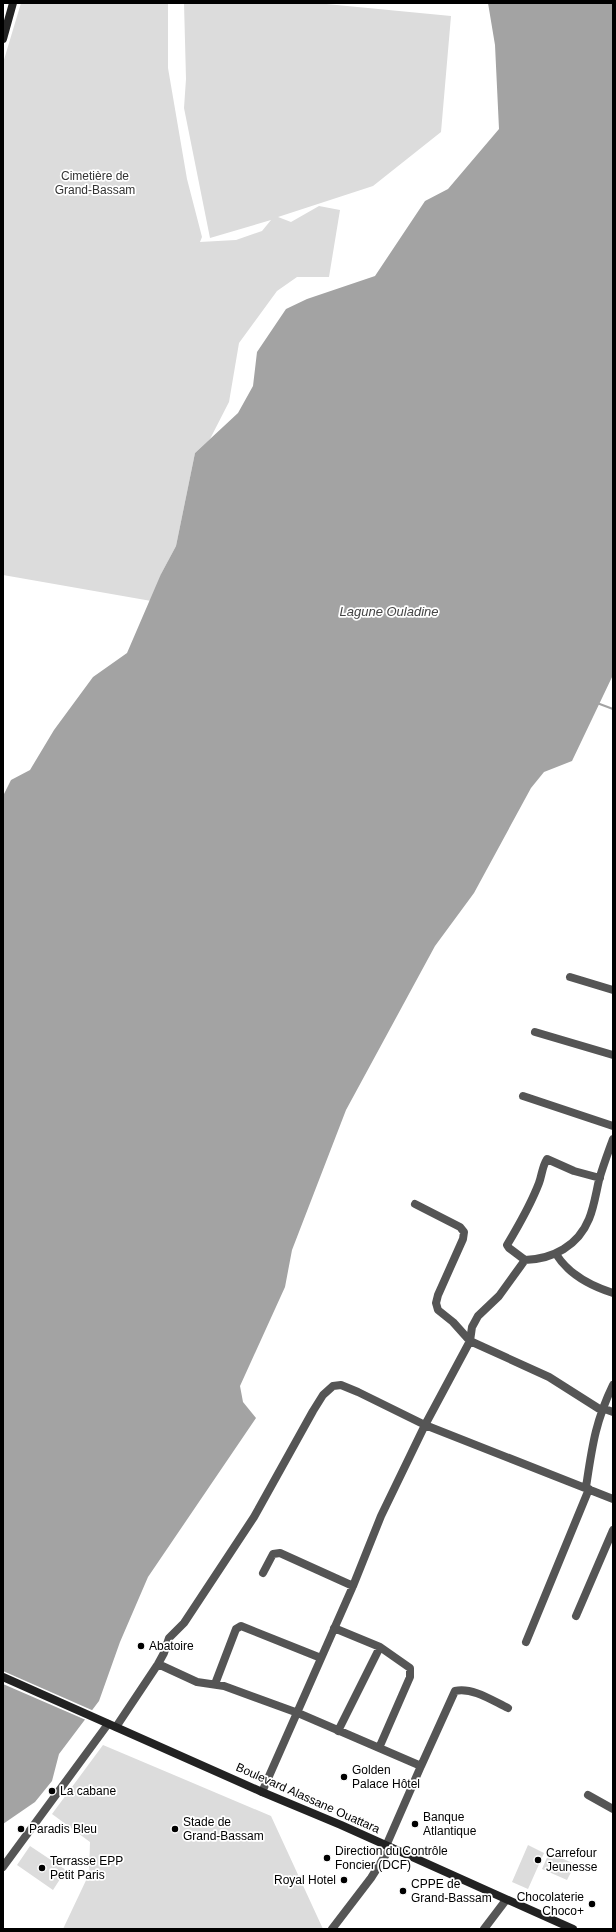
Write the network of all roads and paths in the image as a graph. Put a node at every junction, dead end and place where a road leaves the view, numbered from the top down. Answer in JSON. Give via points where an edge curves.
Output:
{"nodes":[{"id":1,"x":13,"y":3,"type":"edge"},
{"id":2,"x":3,"y":39,"type":"edge"},
{"id":3,"x":570,"y":977,"type":"dead end"},
{"id":4,"x":613,"y":990,"type":"edge"},
{"id":5,"x":535,"y":1032,"type":"dead end"},
{"id":6,"x":613,"y":1055,"type":"edge"},
{"id":7,"x":523,"y":1096,"type":"dead end"},
{"id":8,"x":613,"y":1126,"type":"edge"},
{"id":9,"x":613,"y":1139,"type":"edge"},
{"id":10,"x":600,"y":1178,"type":"junction"},
{"id":11,"x":415,"y":1204,"type":"dead end"},
{"id":12,"x":556,"y":1254,"type":"junction"},
{"id":13,"x":526,"y":1260,"type":"junction"},
{"id":14,"x":613,"y":1293,"type":"edge"},
{"id":15,"x":470,"y":1342,"type":"junction"},
{"id":16,"x":613,"y":1385,"type":"edge"},
{"id":17,"x":602,"y":1409,"type":"junction"},
{"id":18,"x":613,"y":1412,"type":"edge"},
{"id":19,"x":425,"y":1425,"type":"junction"},
{"id":20,"x":587,"y":1488,"type":"junction"},
{"id":21,"x":613,"y":1499,"type":"edge"},
{"id":22,"x":613,"y":1530,"type":"edge"},
{"id":23,"x":263,"y":1573,"type":"dead end"},
{"id":24,"x":353,"y":1586,"type":"junction"},
{"id":25,"x":576,"y":1616,"type":"dead end"},
{"id":26,"x":334,"y":1628,"type":"junction"},
{"id":27,"x":526,"y":1642,"type":"dead end"},
{"id":28,"x":380,"y":1647,"type":"junction"},
{"id":29,"x":321,"y":1658,"type":"junction"},
{"id":30,"x":158,"y":1664,"type":"junction"},
{"id":31,"x":3,"y":1677,"type":"edge"},
{"id":32,"x":215,"y":1684,"type":"junction"},
{"id":33,"x":508,"y":1708,"type":"dead end"},
{"id":34,"x":298,"y":1713,"type":"junction"},
{"id":35,"x":112,"y":1725,"type":"junction"},
{"id":36,"x":338,"y":1731,"type":"junction"},
{"id":37,"x":379,"y":1748,"type":"junction"},
{"id":38,"x":421,"y":1766,"type":"junction"},
{"id":39,"x":262,"y":1792,"type":"junction"},
{"id":40,"x":588,"y":1795,"type":"dead end"},
{"id":41,"x":613,"y":1809,"type":"edge"},
{"id":42,"x":388,"y":1847,"type":"junction"},
{"id":43,"x":3,"y":1867,"type":"edge"},
{"id":44,"x":506,"y":1900,"type":"junction"},
{"id":45,"x":562,"y":1927,"type":"edge"},
{"id":46,"x":332,"y":1929,"type":"edge"},
{"id":47,"x":484,"y":1929,"type":"edge"},
{"id":48,"x":573,"y":1929,"type":"edge"}],
"edges":[{"from":1,"to":2,"type":"street"},
{"from":3,"to":4,"type":"street"},
{"from":5,"to":6,"type":"street"},
{"from":7,"to":8,"type":"street"},
{"from":9,"to":10,"type":"street"},
{"from":10,"to":12,"type":"street","via":[[587,1224],[576,1239]]},
{"from":10,"to":13,"type":"street","via":[[574,1171],[547,1159],[519,1225],[507,1245]]},
{"from":11,"to":15,"type":"street","via":[[460,1227],[464,1232],[436,1304],[438,1310],[453,1322]]},
{"from":12,"to":13,"type":"street","via":[[537,1260]]},
{"from":12,"to":14,"type":"street","via":[[566,1267],[589,1285]]},
{"from":13,"to":15,"type":"street","via":[[499,1296],[478,1316],[472,1327]]},
{"from":15,"to":17,"type":"street","via":[[549,1377]]},
{"from":15,"to":19,"type":"street"},
{"from":16,"to":17,"type":"street"},
{"from":17,"to":18,"type":"street"},
{"from":17,"to":20,"type":"street","via":[[592,1440]]},
{"from":19,"to":20,"type":"street"},
{"from":19,"to":24,"type":"street","via":[[380,1516]]},
{"from":19,"to":30,"type":"street","via":[[358,1392],[341,1385],[333,1386],[323,1395],[313,1411],[254,1517],[184,1623],[168,1638]]},
{"from":20,"to":21,"type":"street"},
{"from":20,"to":27,"type":"street"},
{"from":22,"to":25,"type":"street"},
{"from":23,"to":24,"type":"street","via":[[273,1554],[280,1553]]},
{"from":24,"to":26,"type":"street"},
{"from":26,"to":28,"type":"street"},
{"from":26,"to":29,"type":"street"},
{"from":28,"to":36,"type":"street"},
{"from":28,"to":37,"type":"street","via":[[407,1665],[411,1671]]},
{"from":29,"to":32,"type":"street","via":[[241,1626],[236,1628]]},
{"from":29,"to":34,"type":"street"},
{"from":30,"to":32,"type":"street","via":[[197,1682]]},
{"from":30,"to":35,"type":"street"},
{"from":31,"to":35,"type":"street","name":"Boulevard Alassane Ouattara"},
{"from":32,"to":34,"type":"street"},
{"from":33,"to":38,"type":"street","via":[[476,1693],[463,1689],[455,1691]]},
{"from":34,"to":36,"type":"street"},
{"from":34,"to":39,"type":"street"},
{"from":35,"to":39,"type":"street","name":"Boulevard Alassane Ouattara"},
{"from":35,"to":43,"type":"street"},
{"from":36,"to":37,"type":"street"},
{"from":37,"to":38,"type":"street"},
{"from":38,"to":42,"type":"street"},
{"from":39,"to":42,"type":"street","name":"Boulevard Alassane Ouattara"},
{"from":40,"to":41,"type":"street"},
{"from":42,"to":44,"type":"street","name":"Boulevard Alassane Ouattara"},
{"from":42,"to":46,"type":"street","via":[[375,1872]]},
{"from":44,"to":45,"type":"street","name":"Boulevard Alassane Ouattara"},
{"from":44,"to":47,"type":"street"},
{"from":45,"to":48,"type":"street","name":"Boulevard Alassane Ouattara"}]}
